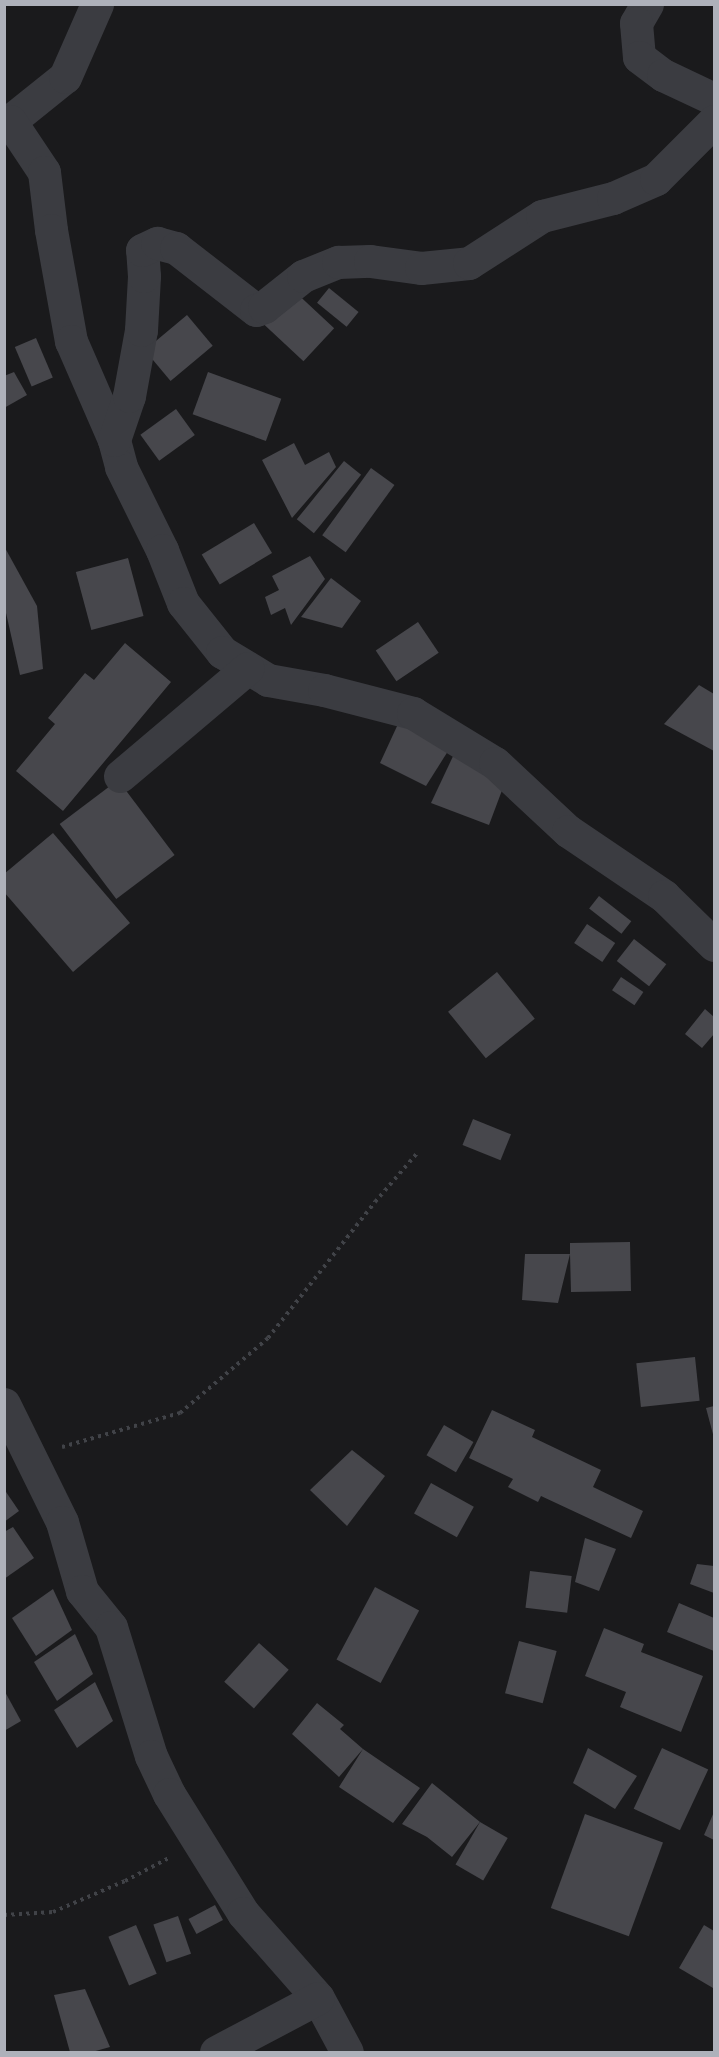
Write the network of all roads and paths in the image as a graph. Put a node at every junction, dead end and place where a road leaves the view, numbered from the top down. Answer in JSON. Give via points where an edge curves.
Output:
{"nodes":[{"id":1,"x":98,"y":4,"type":"edge"},
{"id":2,"x":647,"y":4,"type":"edge"},
{"id":3,"x":714,"y":99,"type":"edge"},
{"id":4,"x":714,"y":121,"type":"edge"},
{"id":5,"x":7,"y":122,"type":"edge"},
{"id":6,"x":114,"y":440,"type":"junction"},
{"id":7,"x":248,"y":668,"type":"junction"},
{"id":8,"x":120,"y":777,"type":"dead end"},
{"id":9,"x":714,"y":945,"type":"edge"},
{"id":10,"x":419,"y":1151,"type":"dead end"},
{"id":11,"x":4,"y":1404,"type":"edge"},
{"id":12,"x":30,"y":1456,"type":"junction"},
{"id":13,"x":200,"y":1842,"type":"junction"},
{"id":14,"x":4,"y":1915,"type":"edge"},
{"id":15,"x":318,"y":1998,"type":"junction"},
{"id":16,"x":216,"y":2052,"type":"edge"},
{"id":17,"x":346,"y":2052,"type":"edge"}],
"edges":[{"from":1,"to":5,"type":"street","via":[[65,77]]},
{"from":2,"to":3,"type":"street","via":[[636,23],[639,57],[663,75]]},
{"from":4,"to":6,"type":"street","via":[[656,179],[613,198],[542,216],[469,264],[421,268],[370,261],[338,262],[303,276],[256,310],[176,248],[157,243],[142,250],[141,330],[129,396]]},
{"from":5,"to":6,"type":"street","via":[[44,172],[71,341]]},
{"from":6,"to":7,"type":"street","via":[[121,467],[183,603],[222,652]]},
{"from":7,"to":8,"type":"street"},
{"from":7,"to":9,"type":"street","via":[[267,680],[413,713],[495,763],[568,831],[664,896]]},
{"from":10,"to":12,"type":"path","via":[[268,1338],[180,1413]]},
{"from":11,"to":12,"type":"street"},
{"from":12,"to":13,"type":"street","via":[[62,1522],[82,1591],[111,1627],[151,1756],[169,1794]]},
{"from":13,"to":14,"type":"path","via":[[53,1912]]},
{"from":13,"to":15,"type":"street","via":[[243,1913]]},
{"from":15,"to":16,"type":"street"},
{"from":15,"to":17,"type":"street"}]}
